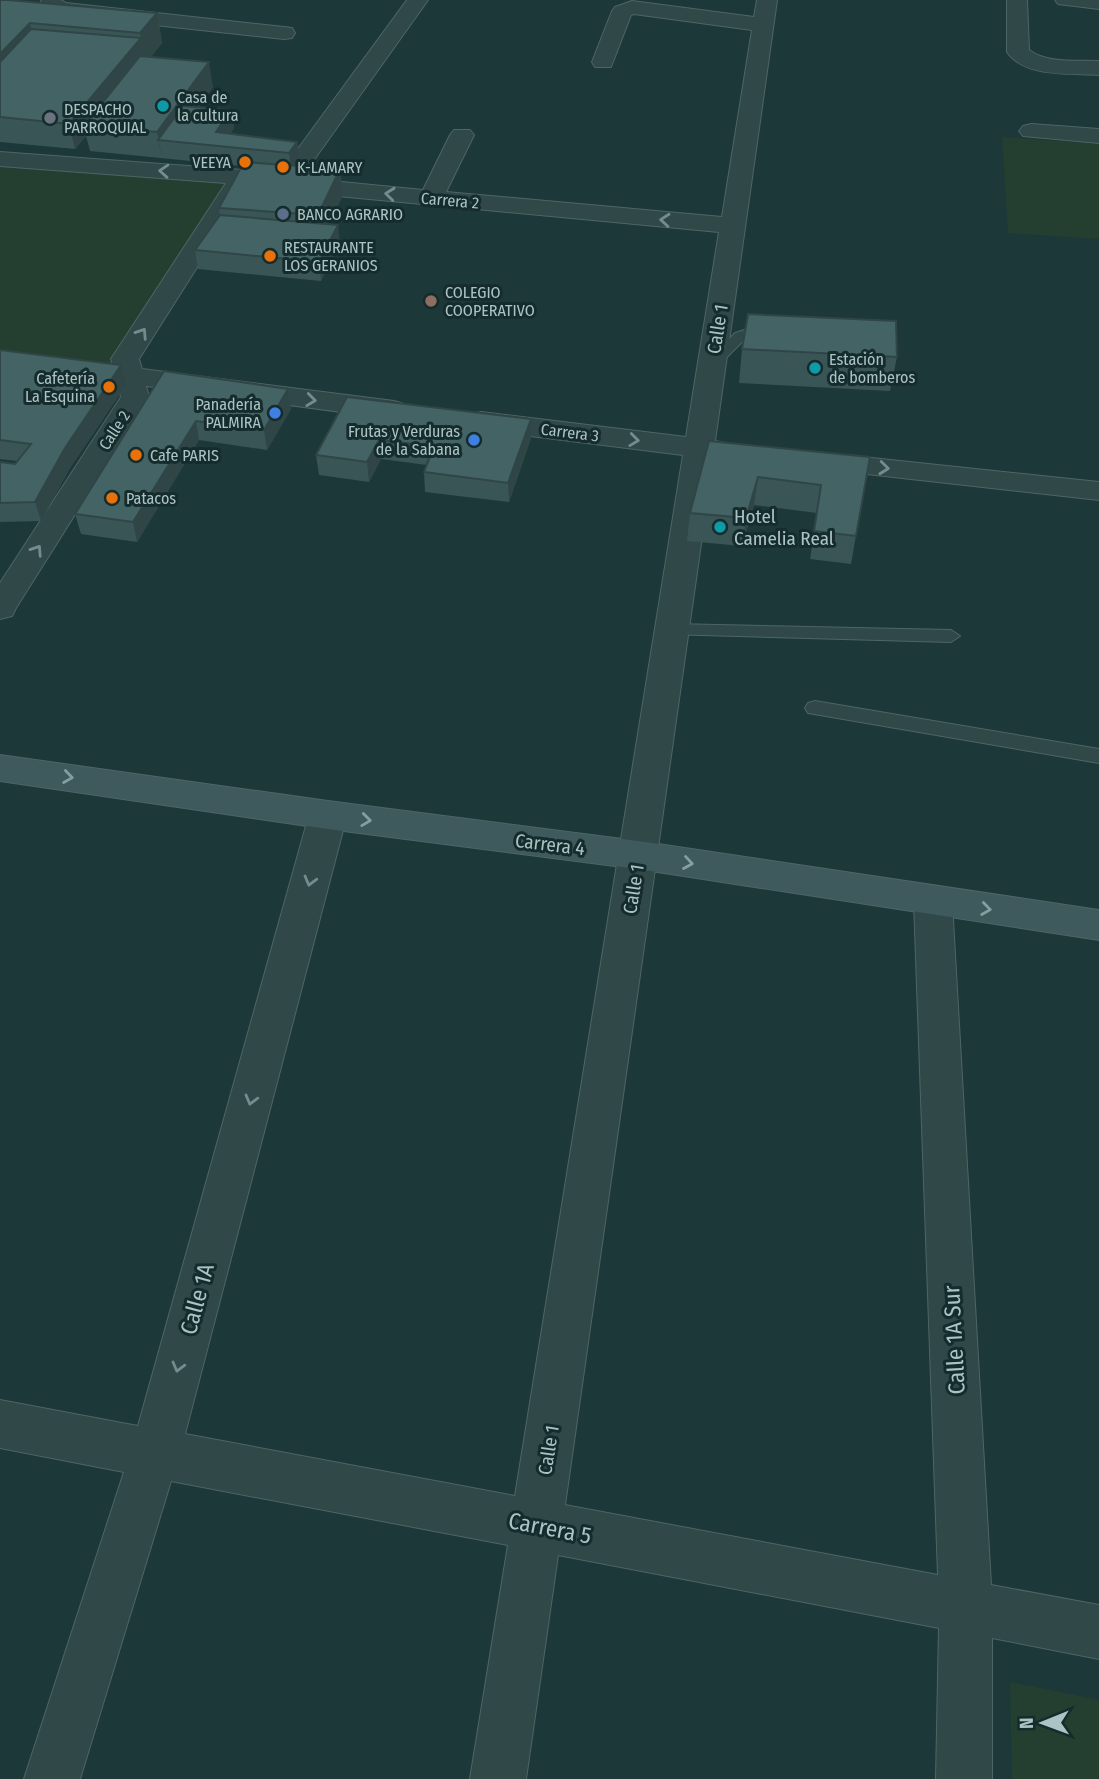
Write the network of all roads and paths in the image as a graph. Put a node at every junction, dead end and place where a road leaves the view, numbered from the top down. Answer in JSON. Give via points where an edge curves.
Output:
{"nodes":[{"id":1,"x":51,"y":0,"type":"edge"},
{"id":2,"x":418,"y":0,"type":"edge"},
{"id":3,"x":1017,"y":0,"type":"edge"},
{"id":4,"x":1065,"y":0,"type":"edge"},
{"id":5,"x":1099,"y":3,"type":"edge"},
{"id":6,"x":765,"y":13,"type":"edge"},
{"id":7,"x":284,"y":33,"type":"dead end"},
{"id":8,"x":603,"y":62,"type":"dead end"},
{"id":9,"x":1099,"y":68,"type":"edge"},
{"id":10,"x":1031,"y":131,"type":"dead end"},
{"id":11,"x":462,"y":135,"type":"dead end"},
{"id":12,"x":1099,"y":136,"type":"edge"},
{"id":13,"x":0,"y":159,"type":"edge"},
{"id":14,"x":242,"y":177,"type":"junction"},
{"id":15,"x":284,"y":184,"type":"junction"},
{"id":16,"x":431,"y":198,"type":"junction"},
{"id":17,"x":733,"y":226,"type":"junction"},
{"id":18,"x":789,"y":323,"type":"edge"},
{"id":19,"x":0,"y":359,"type":"edge"},
{"id":20,"x":712,"y":363,"type":"junction"},
{"id":21,"x":131,"y":377,"type":"junction"},
{"id":22,"x":699,"y":449,"type":"junction"},
{"id":23,"x":1099,"y":491,"type":"edge"},
{"id":24,"x":0,"y":608,"type":"edge"},
{"id":25,"x":672,"y":630,"type":"junction"},
{"id":26,"x":951,"y":636,"type":"dead end"},
{"id":27,"x":815,"y":708,"type":"dead end"},
{"id":28,"x":1099,"y":756,"type":"edge"},
{"id":29,"x":0,"y":768,"type":"edge"},
{"id":30,"x":328,"y":815,"type":"junction"},
{"id":31,"x":638,"y":855,"type":"junction"},
{"id":32,"x":933,"y":902,"type":"junction"},
{"id":33,"x":1099,"y":925,"type":"edge"},
{"id":34,"x":0,"y":1423,"type":"edge"},
{"id":35,"x":155,"y":1453,"type":"junction"},
{"id":36,"x":536,"y":1525,"type":"junction"},
{"id":37,"x":966,"y":1607,"type":"junction"},
{"id":38,"x":1099,"y":1632,"type":"edge"},
{"id":39,"x":52,"y":1779,"type":"edge"},
{"id":40,"x":498,"y":1779,"type":"edge"},
{"id":41,"x":964,"y":1779,"type":"edge"}],
"edges":[{"from":1,"to":7,"type":"street","via":[[50,4],[62,9]]},
{"from":2,"to":15,"type":"street"},
{"from":3,"to":9,"type":"street","via":[[1018,52],[1023,59]]},
{"from":4,"to":5,"type":"street"},
{"from":6,"to":8,"type":"street","via":[[632,7],[622,11]]},
{"from":6,"to":17,"type":"street","name":"Calle 1"},
{"from":10,"to":12,"type":"street"},
{"from":11,"to":16,"type":"street"},
{"from":14,"to":13,"type":"street","name":"Carrera 2","one_way":true},
{"from":14,"to":15,"type":"street","name":"Carrera 2"},
{"from":21,"to":14,"type":"street","name":"Calle 2","one_way":true,"via":[[125,359]]},
{"from":16,"to":15,"type":"street","name":"Carrera 2","one_way":true},
{"from":17,"to":16,"type":"street","name":"Carrera 2","one_way":true},
{"from":17,"to":20,"type":"street","name":"Calle 1"},
{"from":18,"to":20,"type":"lane","via":[[740,336]]},
{"from":19,"to":21,"type":"street","name":"Carrera 3"},
{"from":20,"to":22,"type":"street","name":"Calle 1"},
{"from":21,"to":22,"type":"street","name":"Carrera 3","one_way":true},
{"from":24,"to":21,"type":"street","name":"Calle 2","one_way":true,"via":[[135,397]]},
{"from":22,"to":23,"type":"street","name":"Carrera 3","one_way":true},
{"from":22,"to":25,"type":"street","name":"Calle 1"},
{"from":25,"to":26,"type":"lane"},
{"from":25,"to":31,"type":"street","name":"Calle 1"},
{"from":27,"to":28,"type":"lane"},
{"from":29,"to":30,"type":"main road","name":"Carrera 4","one_way":true},
{"from":30,"to":31,"type":"main road","name":"Carrera 4","one_way":true},
{"from":30,"to":35,"type":"street","name":"Calle 1A","one_way":true},
{"from":31,"to":32,"type":"main road","name":"Carrera 4","one_way":true},
{"from":31,"to":36,"type":"street","name":"Calle 1"},
{"from":32,"to":33,"type":"main road","name":"Carrera 4","one_way":true},
{"from":32,"to":37,"type":"street","name":"Calle 1A Sur"},
{"from":34,"to":35,"type":"street","name":"Carrera 5"},
{"from":35,"to":36,"type":"street","name":"Carrera 5"},
{"from":35,"to":39,"type":"street","name":"Calle 1A"},
{"from":36,"to":37,"type":"street","name":"Carrera 5"},
{"from":36,"to":40,"type":"street","name":"Calle 1"},
{"from":37,"to":38,"type":"street","name":"Carrera 5"},
{"from":37,"to":41,"type":"street","name":"Calle 1A Sur"}]}
